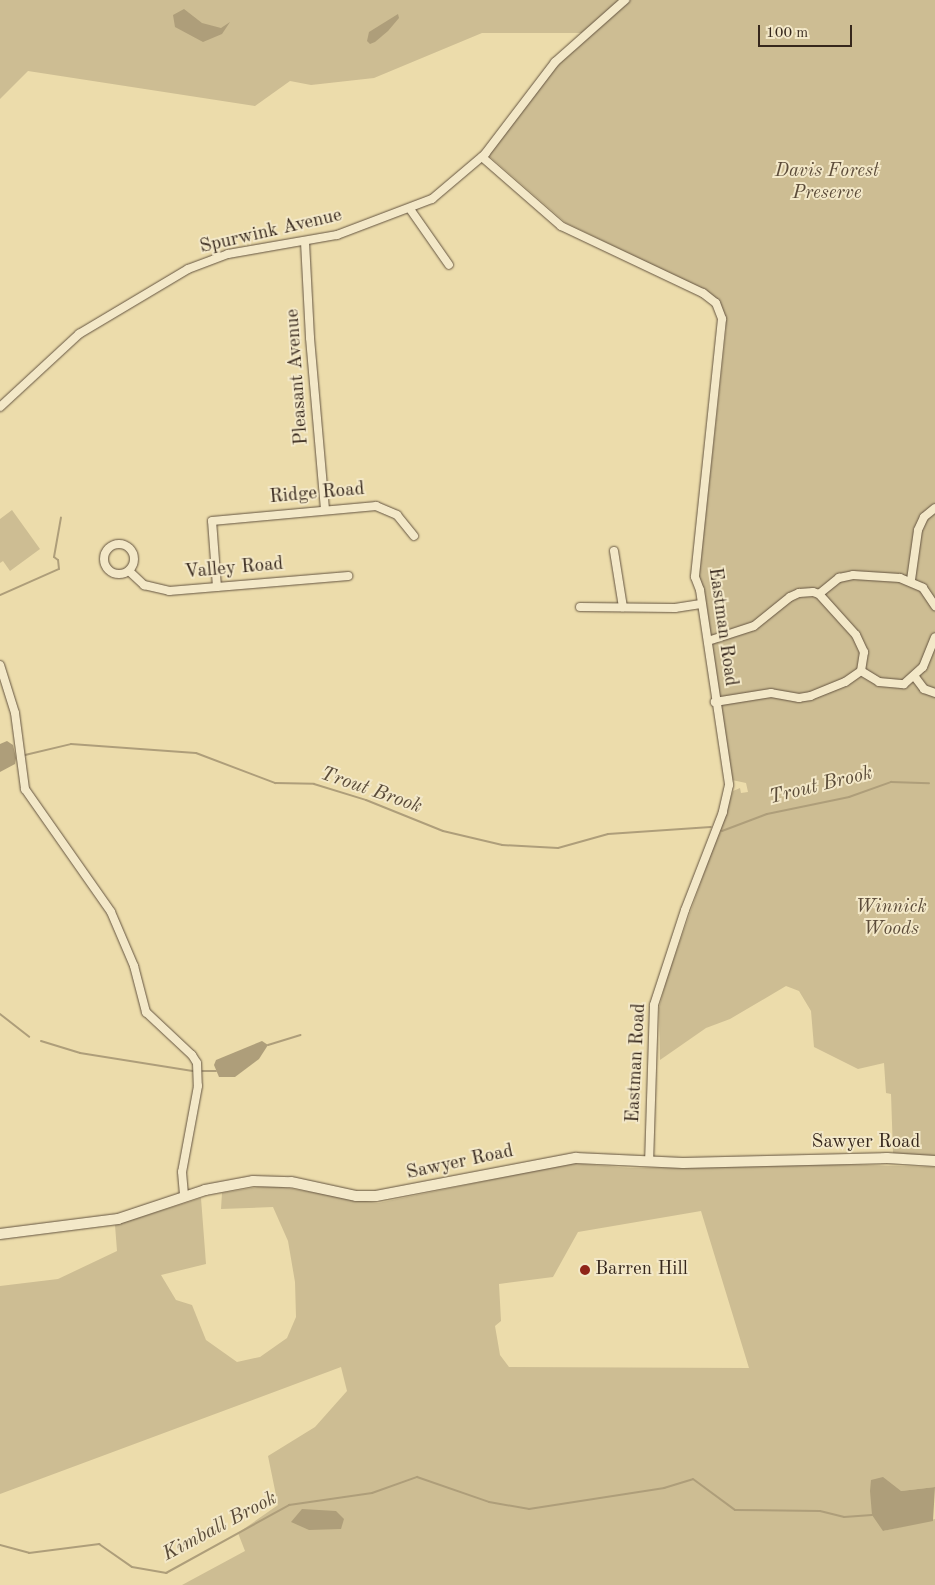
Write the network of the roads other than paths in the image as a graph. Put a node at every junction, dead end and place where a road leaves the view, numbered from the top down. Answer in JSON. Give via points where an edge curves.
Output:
{"nodes":[{"id":1,"x":625,"y":0,"type":"edge"},
{"id":2,"x":482,"y":157,"type":"junction"},
{"id":3,"x":410,"y":209,"type":"junction"},
{"id":4,"x":305,"y":242,"type":"junction"},
{"id":5,"x":449,"y":265,"type":"dead end"},
{"id":6,"x":0,"y":407,"type":"edge"},
{"id":7,"x":325,"y":508,"type":"junction"},
{"id":8,"x":935,"y":508,"type":"edge"},
{"id":9,"x":414,"y":536,"type":"dead end"},
{"id":10,"x":614,"y":551,"type":"dead end"},
{"id":11,"x":129,"y":571,"type":"junction"},
{"id":12,"x":348,"y":576,"type":"dead end"},
{"id":13,"x":911,"y":580,"type":"junction"},
{"id":14,"x":217,"y":587,"type":"junction"},
{"id":15,"x":819,"y":594,"type":"junction"},
{"id":16,"x":701,"y":604,"type":"junction"},
{"id":17,"x":935,"y":606,"type":"edge"},
{"id":18,"x":580,"y":607,"type":"dead end"},
{"id":19,"x":623,"y":607,"type":"junction"},
{"id":20,"x":935,"y":637,"type":"edge"},
{"id":21,"x":708,"y":641,"type":"junction"},
{"id":22,"x":0,"y":665,"type":"edge"},
{"id":23,"x":861,"y":671,"type":"junction"},
{"id":24,"x":914,"y":678,"type":"junction"},
{"id":25,"x":935,"y":694,"type":"edge"},
{"id":26,"x":715,"y":702,"type":"junction"},
{"id":27,"x":648,"y":1161,"type":"junction"},
{"id":28,"x":935,"y":1161,"type":"edge"},
{"id":29,"x":184,"y":1197,"type":"junction"},
{"id":30,"x":0,"y":1234,"type":"edge"}],
"edges":[{"from":1,"to":2,"type":"street","name":"Spurwink Avenue","via":[[555,62]]},
{"from":2,"to":3,"type":"street","name":"Spurwink Avenue","via":[[444,190]]},
{"from":2,"to":16,"type":"street","name":"Eastman Road","via":[[561,226],[693,288],[712,299],[718,308],[721,332],[707,439],[695,577]]},
{"from":3,"to":4,"type":"street","name":"Spurwink Avenue"},
{"from":3,"to":5,"type":"street"},
{"from":4,"to":6,"type":"street","name":"Spurwink Avenue","via":[[228,254],[168,279],[80,334]]},
{"from":4,"to":7,"type":"street","name":"Pleasant Avenue"},
{"from":7,"to":9,"type":"street","name":"Ridge Road","via":[[382,507],[405,522]]},
{"from":7,"to":14,"type":"street","name":"Ridge Road","via":[[212,521]]},
{"from":8,"to":13,"type":"street","via":[[924,517],[918,530]]},
{"from":10,"to":19,"type":"street"},
{"from":11,"to":11,"type":"street","name":"Valley Road","via":[[135,559],[131,549],[113,545],[104,555],[106,566],[114,573]]},
{"from":11,"to":14,"type":"street","name":"Valley Road","via":[[150,587],[176,591]]},
{"from":12,"to":14,"type":"street","name":"Valley Road"},
{"from":13,"to":15,"type":"street","via":[[853,575],[838,578]]},
{"from":13,"to":17,"type":"street","via":[[930,595]]},
{"from":15,"to":21,"type":"street","via":[[799,593],[754,626]]},
{"from":15,"to":23,"type":"street","via":[[856,635],[864,652]]},
{"from":16,"to":19,"type":"street","via":[[675,608]]},
{"from":16,"to":21,"type":"street","name":"Eastman Road"},
{"from":18,"to":19,"type":"street"},
{"from":20,"to":24,"type":"street","via":[[923,668]]},
{"from":21,"to":26,"type":"street","name":"Eastman Road"},
{"from":22,"to":29,"type":"street","via":[[15,713],[25,789],[111,912],[134,966],[146,1012],[197,1063],[198,1086],[182,1172]]},
{"from":23,"to":24,"type":"street","via":[[890,685],[904,684]]},
{"from":23,"to":26,"type":"street","via":[[845,682],[811,696],[799,698],[771,694]]},
{"from":24,"to":25,"type":"street","via":[[924,689]]},
{"from":26,"to":27,"type":"street","name":"Eastman Road","via":[[729,785],[654,1005]]},
{"from":27,"to":28,"type":"street","name":"Sawyer Road"},
{"from":27,"to":29,"type":"street","name":"Sawyer Road","via":[[570,1158],[376,1196],[273,1180],[240,1183]]},
{"from":29,"to":30,"type":"street","name":"Sawyer Road","via":[[118,1219]]}]}
